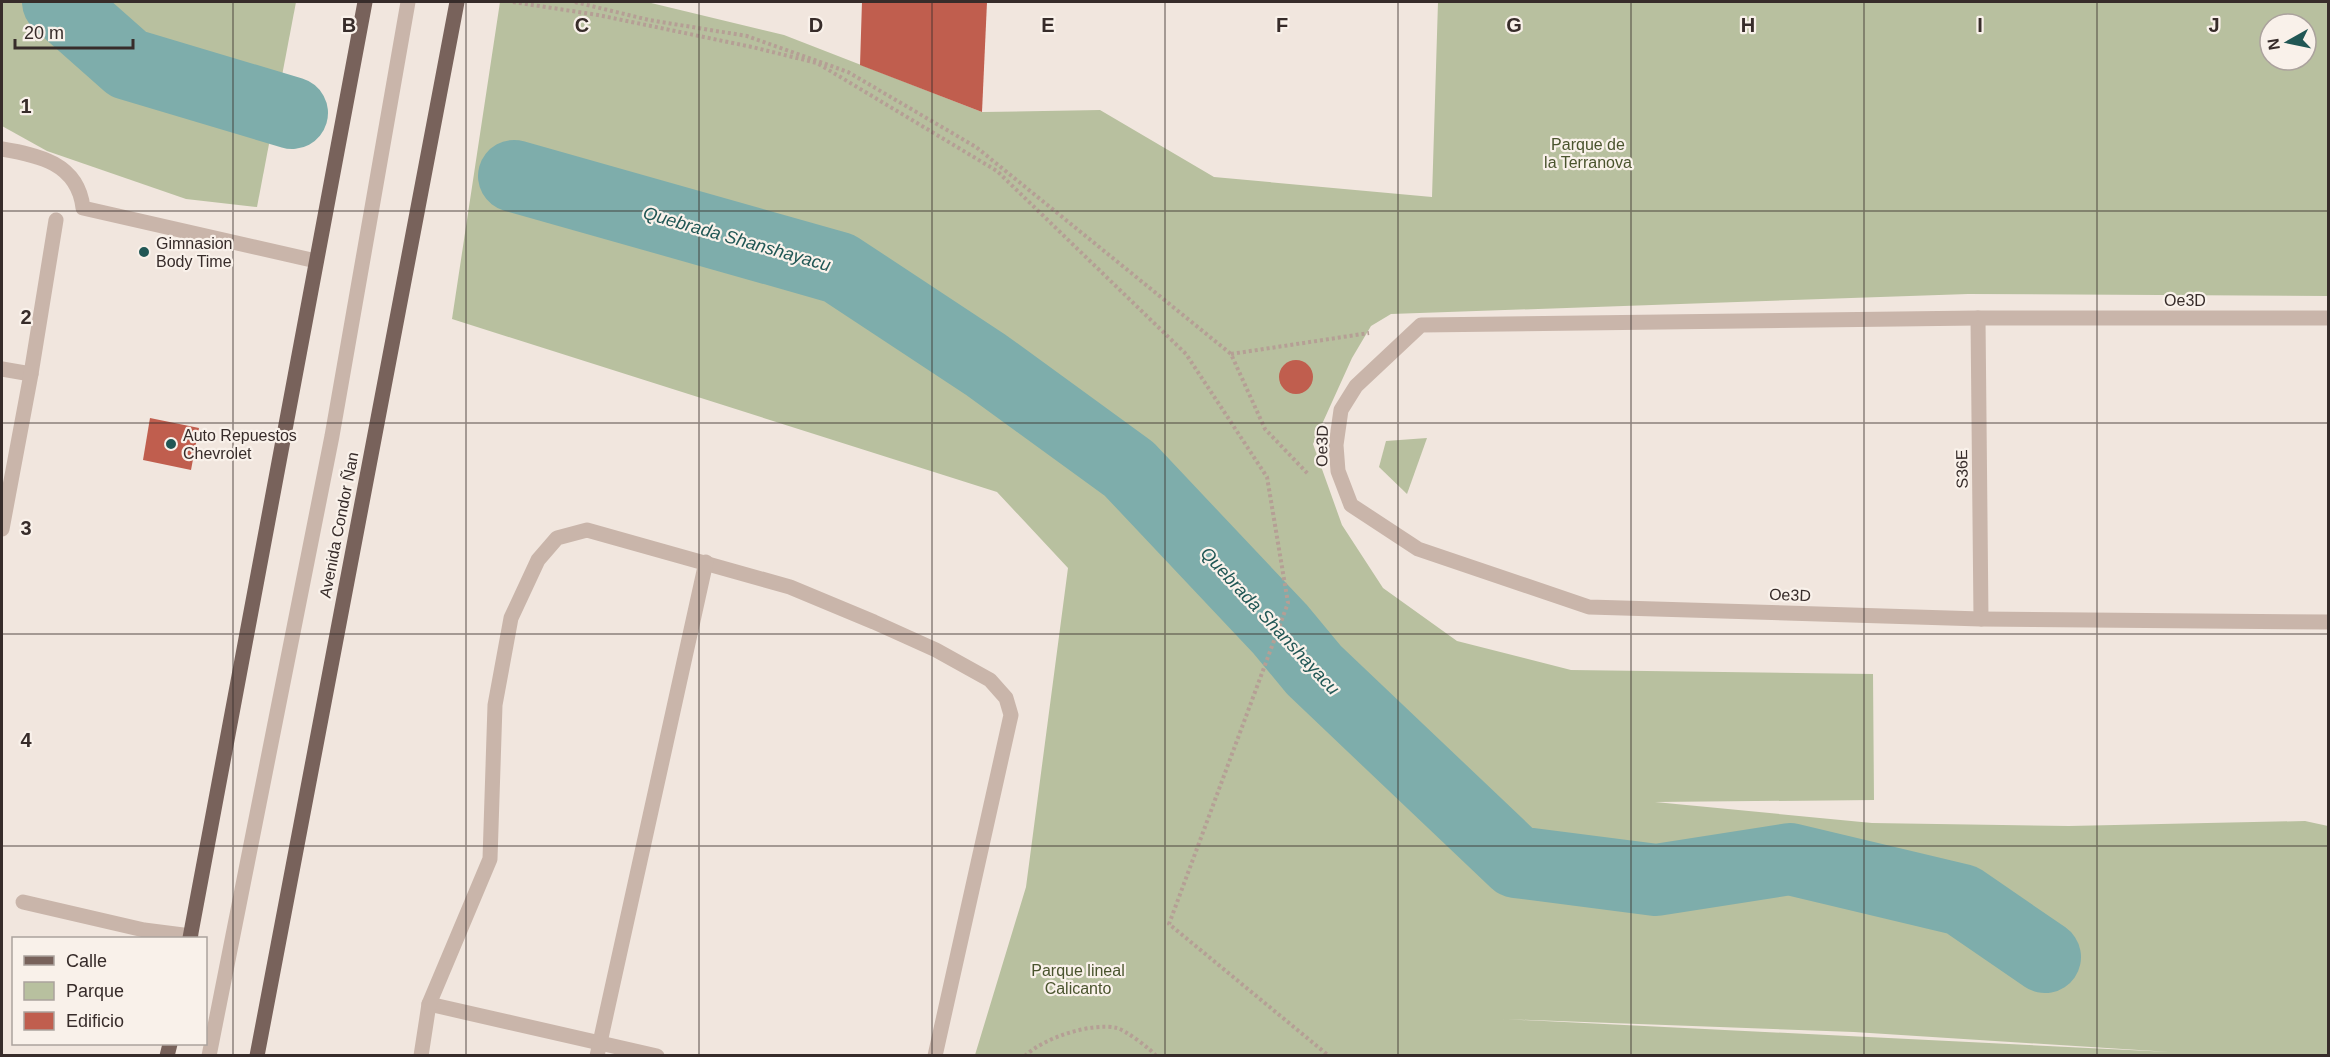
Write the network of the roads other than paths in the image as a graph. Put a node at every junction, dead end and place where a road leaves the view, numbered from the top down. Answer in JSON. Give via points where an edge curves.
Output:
{"nodes":[{"id":1,"x":364,"y":2,"type":"edge"},
{"id":2,"x":408,"y":2,"type":"edge"},
{"id":3,"x":457,"y":2,"type":"edge"},
{"id":4,"x":2,"y":149,"type":"edge"},
{"id":5,"x":56,"y":220,"type":"dead end"},
{"id":6,"x":316,"y":261,"type":"junction"},
{"id":7,"x":1978,"y":318,"type":"junction"},
{"id":8,"x":2328,"y":318,"type":"edge"},
{"id":9,"x":2,"y":369,"type":"edge"},
{"id":10,"x":31,"y":374,"type":"junction"},
{"id":11,"x":2,"y":529,"type":"edge"},
{"id":12,"x":705,"y":562,"type":"junction"},
{"id":13,"x":1981,"y":619,"type":"junction"},
{"id":14,"x":2328,"y":622,"type":"edge"},
{"id":15,"x":24,"y":902,"type":"dead end"},
{"id":16,"x":190,"y":937,"type":"edge"},
{"id":17,"x":429,"y":1004,"type":"junction"},
{"id":18,"x":598,"y":1049,"type":"edge"},
{"id":19,"x":209,"y":1056,"type":"edge"},
{"id":20,"x":257,"y":1056,"type":"edge"},
{"id":21,"x":421,"y":1056,"type":"edge"},
{"id":22,"x":657,"y":1056,"type":"edge"},
{"id":23,"x":935,"y":1056,"type":"edge"}],
"edges":[{"from":1,"to":6,"type":"main road"},
{"from":2,"to":19,"type":"street","via":[[332,436]]},
{"from":3,"to":20,"type":"main road","name":"Avenida Condor Ñan"},
{"from":4,"to":6,"type":"street","via":[[32,153],[68,173],[82,197],[82,208]]},
{"from":5,"to":10,"type":"street"},
{"from":6,"to":16,"type":"main road"},
{"from":7,"to":8,"type":"street","name":"Oe3D"},
{"from":7,"to":13,"type":"street","name":"S36E"},
{"from":7,"to":13,"type":"street","name":"Oe3D","via":[[1420,326],[1356,386],[1341,410],[1336,445],[1338,471],[1351,505],[1418,549],[1590,607]]},
{"from":9,"to":10,"type":"street"},
{"from":10,"to":11,"type":"street"},
{"from":12,"to":17,"type":"street","via":[[587,530],[557,538],[538,560],[511,618],[495,705],[490,859]]},
{"from":12,"to":18,"type":"street"},
{"from":12,"to":23,"type":"street","via":[[790,587],[905,636],[990,680],[1006,698],[1011,715]]},
{"from":13,"to":14,"type":"street","name":"Oe3D"},
{"from":15,"to":16,"type":"street"},
{"from":17,"to":18,"type":"street"},
{"from":17,"to":21,"type":"street"},
{"from":18,"to":22,"type":"street"}]}
